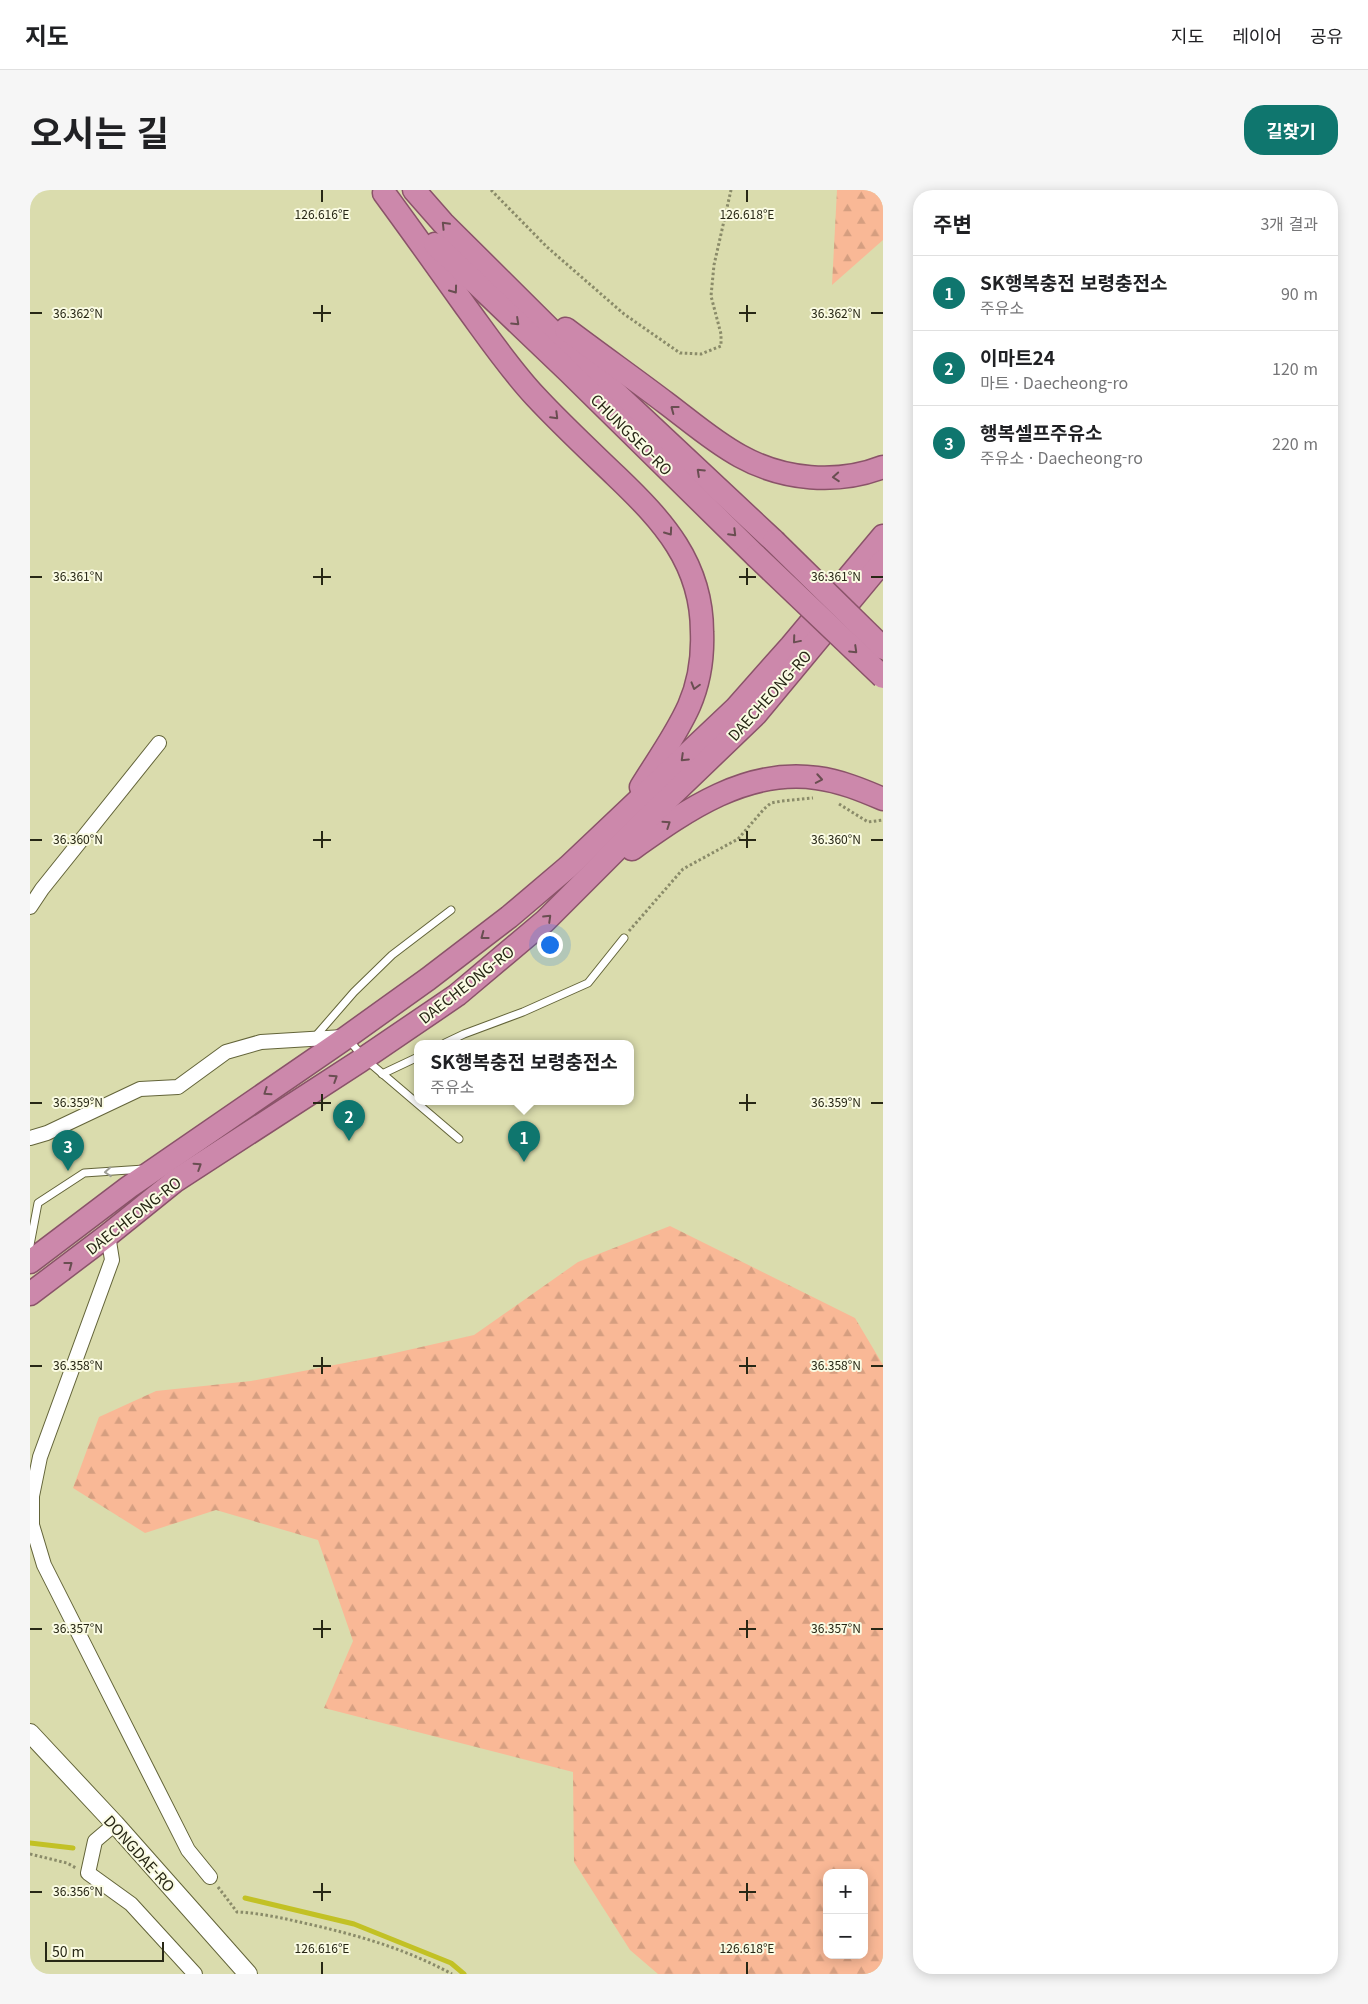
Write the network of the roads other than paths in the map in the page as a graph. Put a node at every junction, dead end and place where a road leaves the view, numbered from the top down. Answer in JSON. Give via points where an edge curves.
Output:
{"nodes":[{"id":1,"x":414,"y":190,"type":"edge"},
{"id":2,"x":383,"y":192,"type":"edge"},
{"id":3,"x":501,"y":280,"type":"junction"},
{"id":4,"x":883,"y":467,"type":"edge"},
{"id":5,"x":883,"y":536,"type":"edge"},
{"id":6,"x":883,"y":562,"type":"edge"},
{"id":7,"x":883,"y":648,"type":"edge"},
{"id":8,"x":883,"y":677,"type":"edge"},
{"id":9,"x":159,"y":743,"type":"dead end"},
{"id":10,"x":883,"y":799,"type":"edge"},
{"id":11,"x":621,"y":818,"type":"junction"},
{"id":12,"x":584,"y":882,"type":"junction"},
{"id":13,"x":30,"y":908,"type":"edge"},
{"id":14,"x":452,"y":910,"type":"dead end"},
{"id":15,"x":624,"y":938,"type":"road end"},
{"id":16,"x":347,"y":1037,"type":"junction"},
{"id":17,"x":314,"y":1038,"type":"junction"},
{"id":18,"x":451,"y":1040,"type":"edge"},
{"id":19,"x":364,"y":1058,"type":"junction"},
{"id":20,"x":414,"y":1059,"type":"edge"},
{"id":21,"x":382,"y":1074,"type":"junction"},
{"id":22,"x":414,"y":1101,"type":"edge"},
{"id":23,"x":419,"y":1105,"type":"edge"},
{"id":24,"x":30,"y":1138,"type":"edge"},
{"id":25,"x":459,"y":1139,"type":"dead end"},
{"id":26,"x":156,"y":1168,"type":"junction"},
{"id":27,"x":108,"y":1236,"type":"junction"},
{"id":28,"x":30,"y":1246,"type":"edge"},
{"id":29,"x":30,"y":1262,"type":"edge"},
{"id":30,"x":30,"y":1294,"type":"edge"},
{"id":31,"x":30,"y":1733,"type":"edge"},
{"id":32,"x":115,"y":1824,"type":"junction"},
{"id":33,"x":210,"y":1877,"type":"road end"},
{"id":34,"x":195,"y":1974,"type":"edge"},
{"id":35,"x":248,"y":1974,"type":"edge"}],
"edges":[{"from":3,"to":1,"type":"highway","name":"CHUNGSEO-RO","one_way":true},
{"from":2,"to":8,"type":"highway","name":"CHUNGSEO-RO","one_way":true,"bridge":true},
{"from":2,"to":11,"type":"highway","one_way":true,"via":[[507,364],[662,523],[693,576],[702,619],[701,661],[690,704]]},
{"from":4,"to":3,"type":"highway","one_way":true,"via":[[851,476],[810,477],[764,467],[740,456]]},
{"from":7,"to":3,"type":"highway","name":"CHUNGSEO-RO","one_way":true,"bridge":true,"via":[[774,541],[586,366]]},
{"from":5,"to":11,"type":"highway","name":"DAECHEONG-RO","one_way":true,"via":[[736,708]]},
{"from":6,"to":12,"type":"highway","name":"DAECHEONG-RO","via":[[756,714]]},
{"from":9,"to":13,"type":"street"},
{"from":12,"to":10,"type":"highway","one_way":true,"via":[[671,821],[732,788],[801,776],[857,788]]},
{"from":11,"to":16,"type":"highway","name":"DAECHEONG-RO","one_way":true,"via":[[509,917]]},
{"from":19,"to":12,"type":"highway","name":"DAECHEONG-RO","one_way":true,"via":[[457,995],[546,921]]},
{"from":14,"to":17,"type":"lane","via":[[392,955]]},
{"from":15,"to":18,"type":"lane","via":[[588,983]]},
{"from":16,"to":17,"type":"street"},
{"from":16,"to":19,"type":"lane"},
{"from":16,"to":26,"type":"highway","name":"DAECHEONG-RO","one_way":true},
{"from":17,"to":24,"type":"street","via":[[261,1042],[226,1052],[178,1087],[140,1090]]},
{"from":19,"to":21,"type":"lane"},
{"from":27,"to":19,"type":"highway","name":"DAECHEONG-RO","one_way":true,"via":[[175,1181]]},
{"from":20,"to":21,"type":"lane"},
{"from":21,"to":22,"type":"lane"},
{"from":23,"to":25,"type":"lane"},
{"from":26,"to":28,"type":"lane","one_way":true,"via":[[84,1173],[38,1203]]},
{"from":26,"to":29,"type":"highway","name":"DAECHEONG-RO"},
{"from":30,"to":27,"type":"highway","name":"DAECHEONG-RO","one_way":true},
{"from":27,"to":33,"type":"street","via":[[112,1260],[40,1457],[32,1496],[32,1525],[44,1565],[188,1850]]},
{"from":31,"to":32,"type":"street","name":"DONGDAE-RO"},
{"from":32,"to":34,"type":"street","via":[[96,1841],[88,1873],[131,1904]]},
{"from":32,"to":35,"type":"street","name":"DONGDAE-RO"}]}
